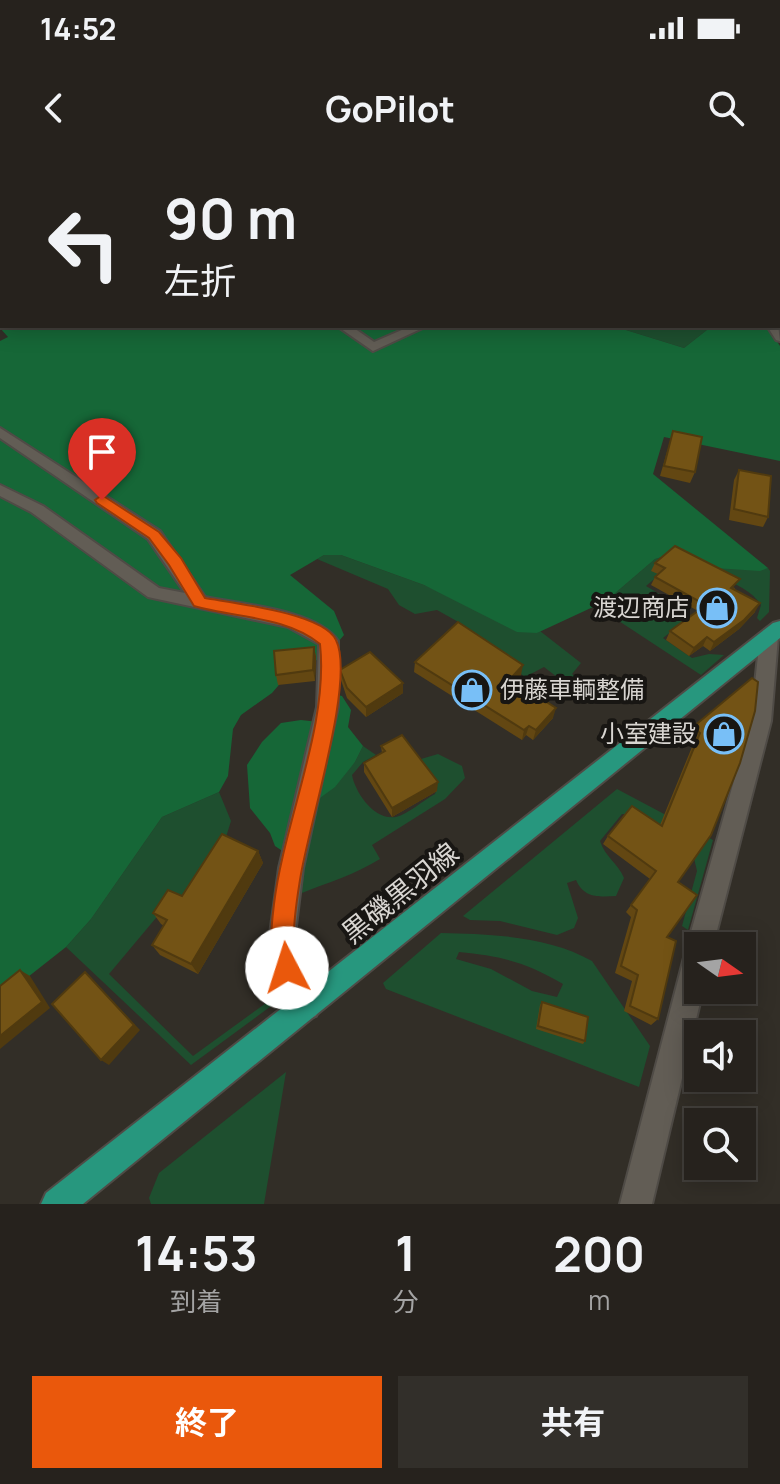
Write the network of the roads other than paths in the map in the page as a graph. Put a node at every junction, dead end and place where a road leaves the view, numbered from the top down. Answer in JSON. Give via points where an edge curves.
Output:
{"nodes":[{"id":1,"x":346,"y":328,"type":"edge"},
{"id":2,"x":416,"y":328,"type":"edge"},
{"id":3,"x":373,"y":347,"type":"junction"},
{"id":4,"x":357,"y":355,"type":"dead end"},
{"id":5,"x":0,"y":432,"type":"edge"},
{"id":6,"x":0,"y":490,"type":"edge"},
{"id":7,"x":199,"y":602,"type":"junction"},
{"id":8,"x":775,"y":632,"type":"edge"},
{"id":9,"x":704,"y":932,"type":"edge"},
{"id":10,"x":686,"y":1004,"type":"edge"},
{"id":11,"x":306,"y":1006,"type":"junction"},
{"id":12,"x":90,"y":1193,"type":"edge"},
{"id":13,"x":57,"y":1204,"type":"edge"},
{"id":14,"x":636,"y":1204,"type":"edge"}],
"edges":[{"from":1,"to":3,"type":"street"},
{"from":2,"to":3,"type":"street"},
{"from":3,"to":4,"type":"street"},
{"from":5,"to":7,"type":"street","via":[[154,535]]},
{"from":6,"to":7,"type":"street","via":[[37,509],[142,587]]},
{"from":7,"to":11,"type":"street","via":[[292,621],[328,641],[328,703],[289,879],[282,939],[287,968]]},
{"from":8,"to":9,"type":"street","via":[[761,721]]},
{"from":8,"to":11,"type":"main road","name":"黒磯黒羽線"},
{"from":10,"to":14,"type":"street"},
{"from":11,"to":12,"type":"main road","name":"黒磯黒羽線"},
{"from":12,"to":13,"type":"main road","name":"黒磯黒羽線"}]}
